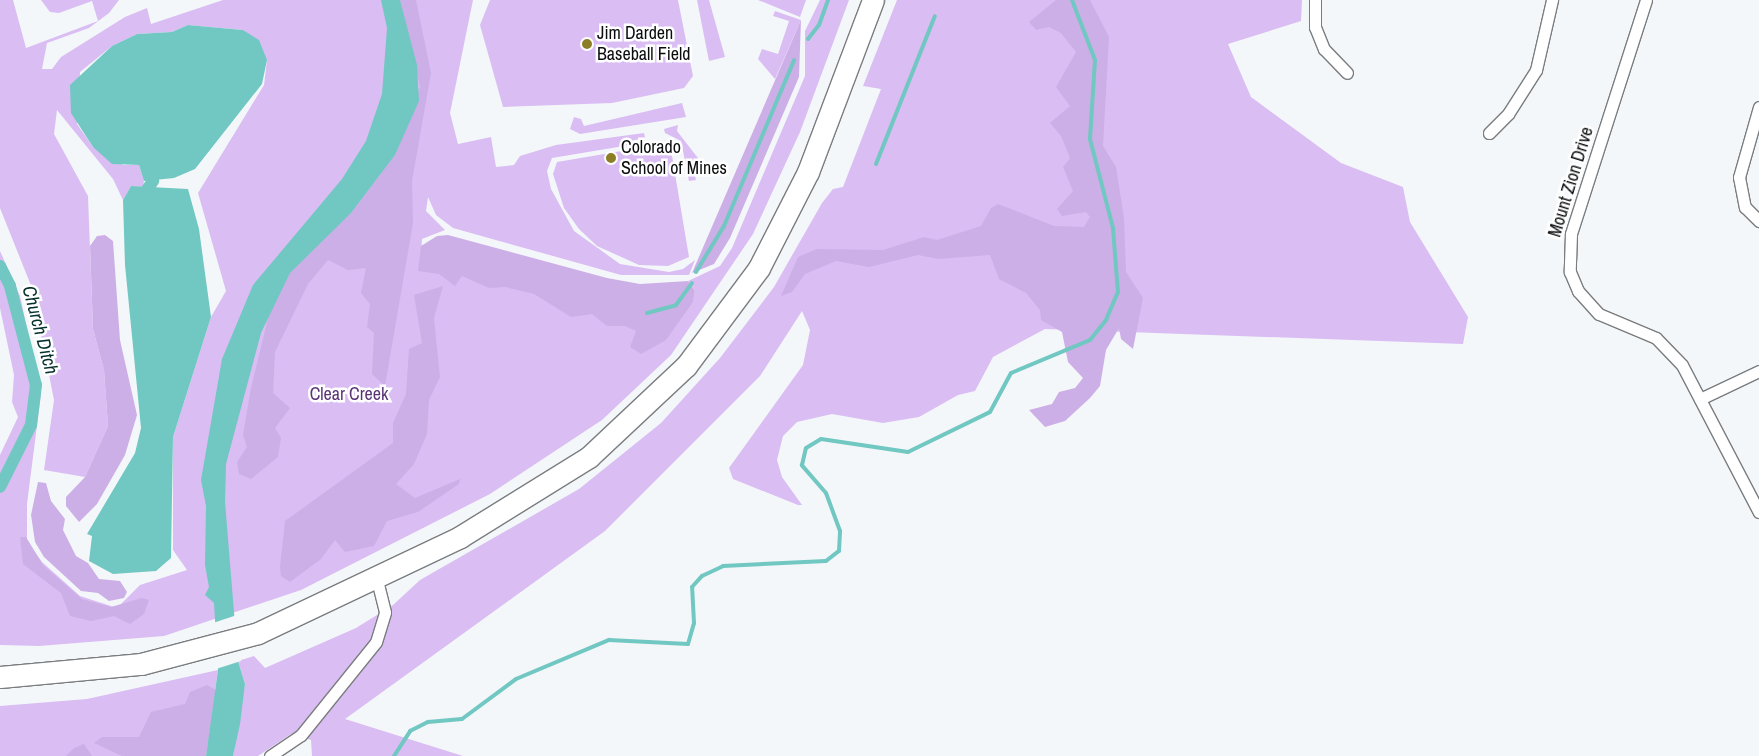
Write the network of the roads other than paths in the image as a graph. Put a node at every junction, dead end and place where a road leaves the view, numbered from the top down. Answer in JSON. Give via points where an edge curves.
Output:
{"nodes":[{"id":1,"x":873,"y":0,"type":"edge"},
{"id":2,"x":1315,"y":0,"type":"edge"},
{"id":3,"x":1552,"y":0,"type":"edge"},
{"id":4,"x":1646,"y":0,"type":"edge"},
{"id":5,"x":1347,"y":72,"type":"dead end"},
{"id":6,"x":1759,"y":107,"type":"edge"},
{"id":7,"x":1489,"y":133,"type":"dead end"},
{"id":8,"x":1759,"y":221,"type":"edge"},
{"id":9,"x":1759,"y":371,"type":"edge"},
{"id":10,"x":1700,"y":399,"type":"junction"},
{"id":11,"x":1759,"y":512,"type":"edge"},
{"id":12,"x":377,"y":579,"type":"junction"},
{"id":13,"x":0,"y":677,"type":"edge"},
{"id":14,"x":270,"y":756,"type":"edge"}],
"edges":[{"from":1,"to":12,"type":"highway","via":[[792,209],[746,289],[696,355],[630,422],[571,470],[506,511]]},
{"from":2,"to":5,"type":"street","via":[[1314,27],[1324,50]]},
{"from":3,"to":7,"type":"street","via":[[1536,70],[1508,114]]},
{"from":4,"to":10,"type":"street","name":"Mount Zion Drive","via":[[1571,234],[1568,259],[1585,302],[1599,314],[1642,331],[1669,349]]},
{"from":6,"to":8,"type":"street","via":[[1739,177],[1745,208]]},
{"from":9,"to":10,"type":"street"},
{"from":10,"to":11,"type":"street","name":"Mount Zion Drive"},
{"from":12,"to":13,"type":"highway","via":[[267,630],[173,658],[78,673]]},
{"from":12,"to":14,"type":"street","via":[[385,612],[376,642],[302,735]]}]}
